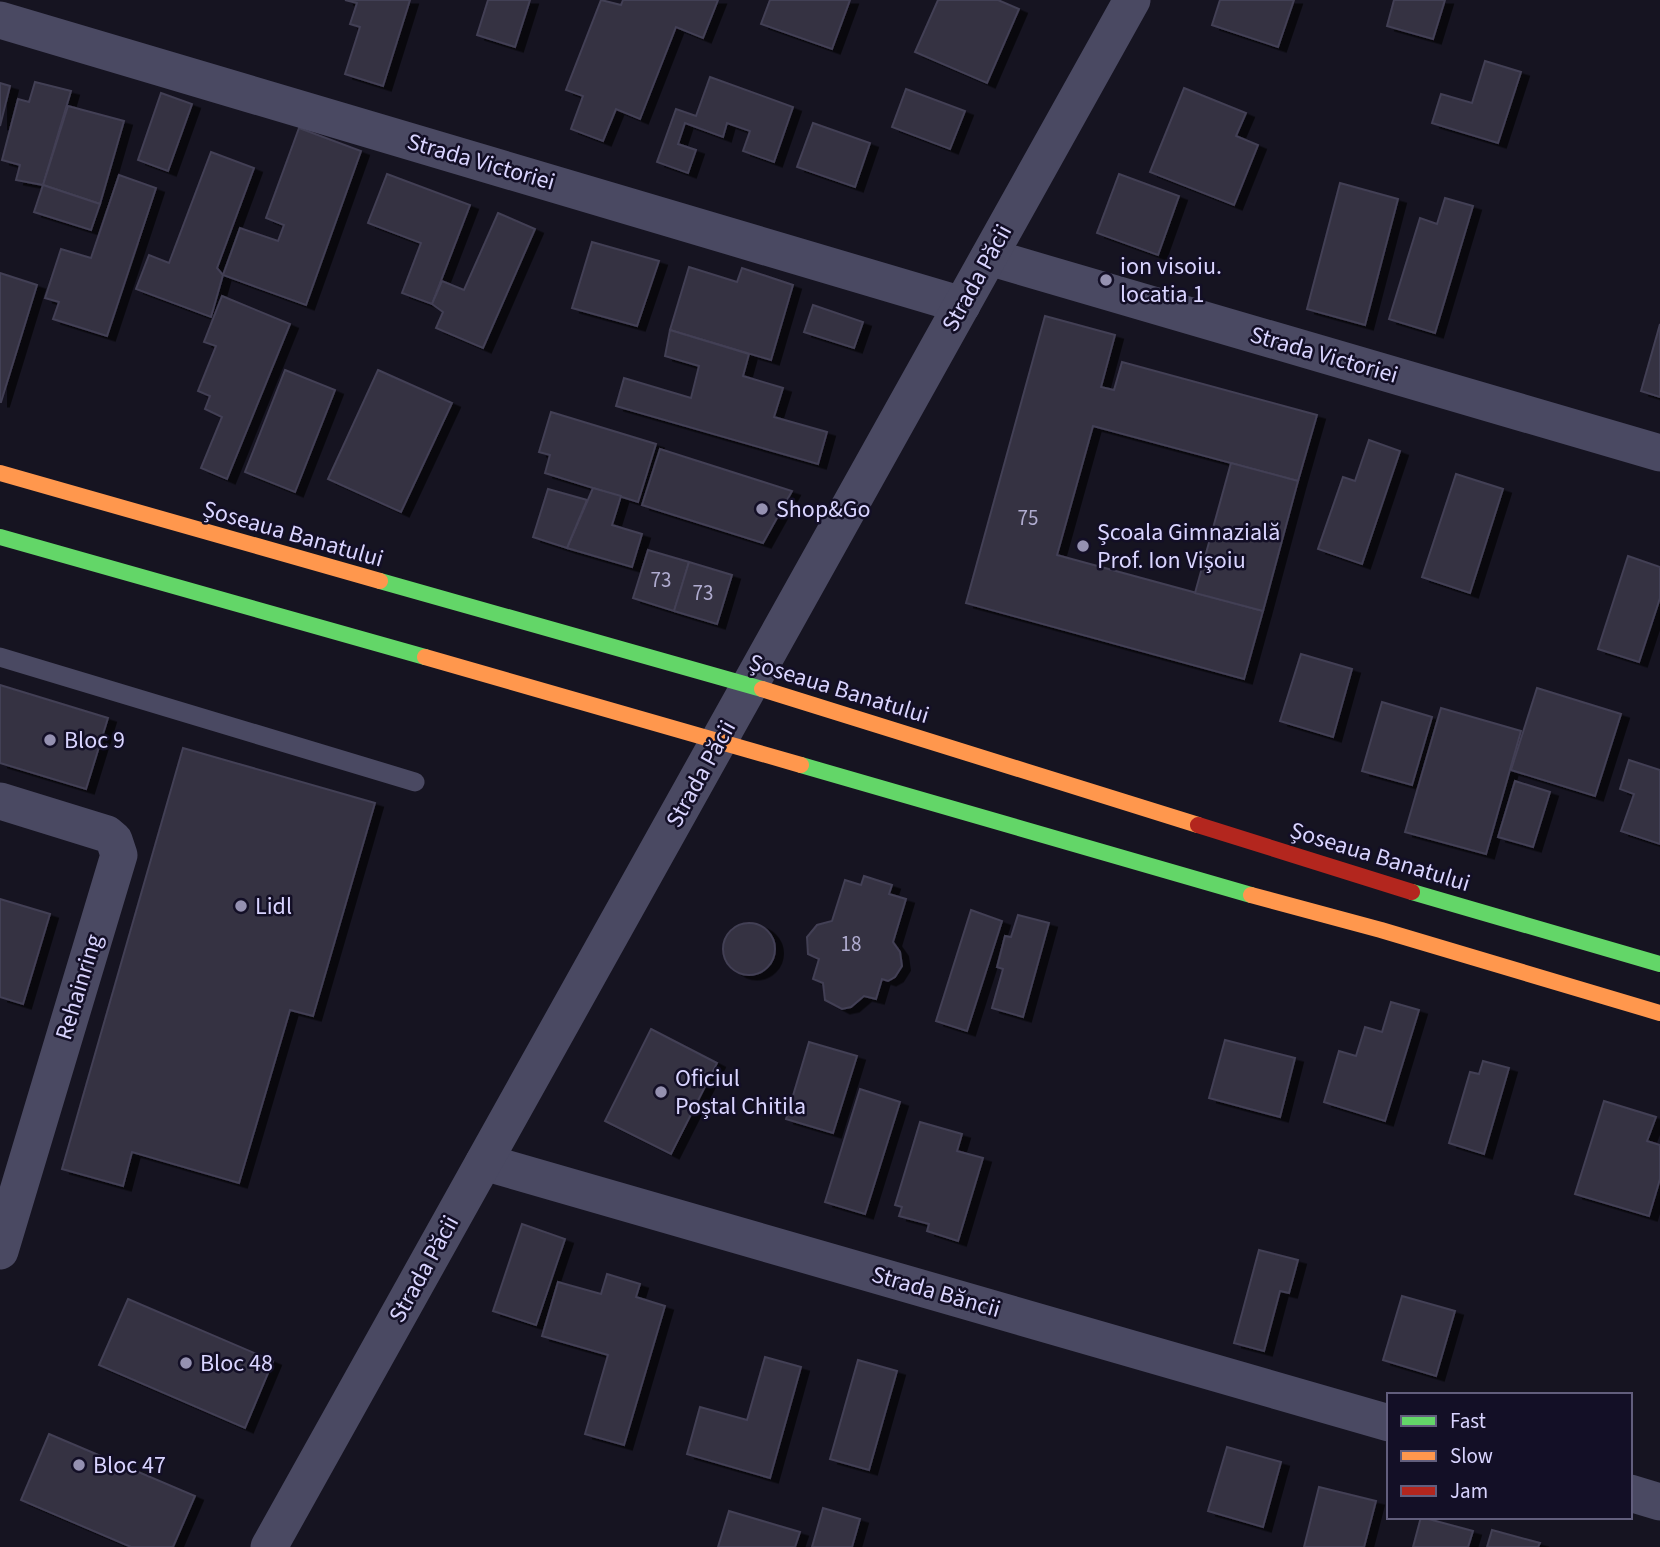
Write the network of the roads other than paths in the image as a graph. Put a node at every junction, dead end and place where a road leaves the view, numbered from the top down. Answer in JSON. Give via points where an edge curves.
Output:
{"nodes":[{"id":1,"x":1132,"y":0,"type":"edge"},
{"id":2,"x":0,"y":20,"type":"edge"},
{"id":3,"x":989,"y":257,"type":"junction"},
{"id":4,"x":962,"y":305,"type":"junction"},
{"id":5,"x":1660,"y":453,"type":"edge"},
{"id":6,"x":0,"y":473,"type":"edge"},
{"id":7,"x":0,"y":537,"type":"edge"},
{"id":8,"x":0,"y":657,"type":"edge"},
{"id":9,"x":750,"y":685,"type":"junction"},
{"id":10,"x":720,"y":741,"type":"junction"},
{"id":11,"x":415,"y":782,"type":"dead end"},
{"id":12,"x":0,"y":800,"type":"edge"},
{"id":13,"x":1660,"y":964,"type":"edge"},
{"id":14,"x":1660,"y":1013,"type":"edge"},
{"id":15,"x":484,"y":1162,"type":"junction"},
{"id":16,"x":1,"y":1244,"type":"edge"},
{"id":17,"x":1387,"y":1422,"type":"edge"},
{"id":18,"x":1632,"y":1494,"type":"edge"},
{"id":19,"x":1660,"y":1502,"type":"edge"},
{"id":20,"x":269,"y":1547,"type":"edge"}],
"edges":[{"from":1,"to":3,"type":"street","name":"Strada Păcii"},
{"from":2,"to":4,"type":"street","name":"Strada Victoriei"},
{"from":3,"to":4,"type":"street","name":"Strada Păcii"},
{"from":3,"to":5,"type":"street","name":"Strada Victoriei"},
{"from":4,"to":9,"type":"street","name":"Strada Păcii"},
{"from":6,"to":9,"type":"main road","name":"Șoseaua Banatului"},
{"from":7,"to":10,"type":"main road"},
{"from":8,"to":11,"type":"lane"},
{"from":9,"to":10,"type":"street","name":"Strada Păcii"},
{"from":9,"to":13,"type":"main road","name":"Șoseaua Banatului","via":[[1393,886]]},
{"from":10,"to":14,"type":"main road"},
{"from":10,"to":15,"type":"street","name":"Strada Păcii"},
{"from":12,"to":16,"type":"street","name":"Rehainring","via":[[107,834],[119,855]]},
{"from":15,"to":17,"type":"street","name":"Strada Băncii"},
{"from":15,"to":20,"type":"street","name":"Strada Păcii"},
{"from":18,"to":19,"type":"street"}]}
